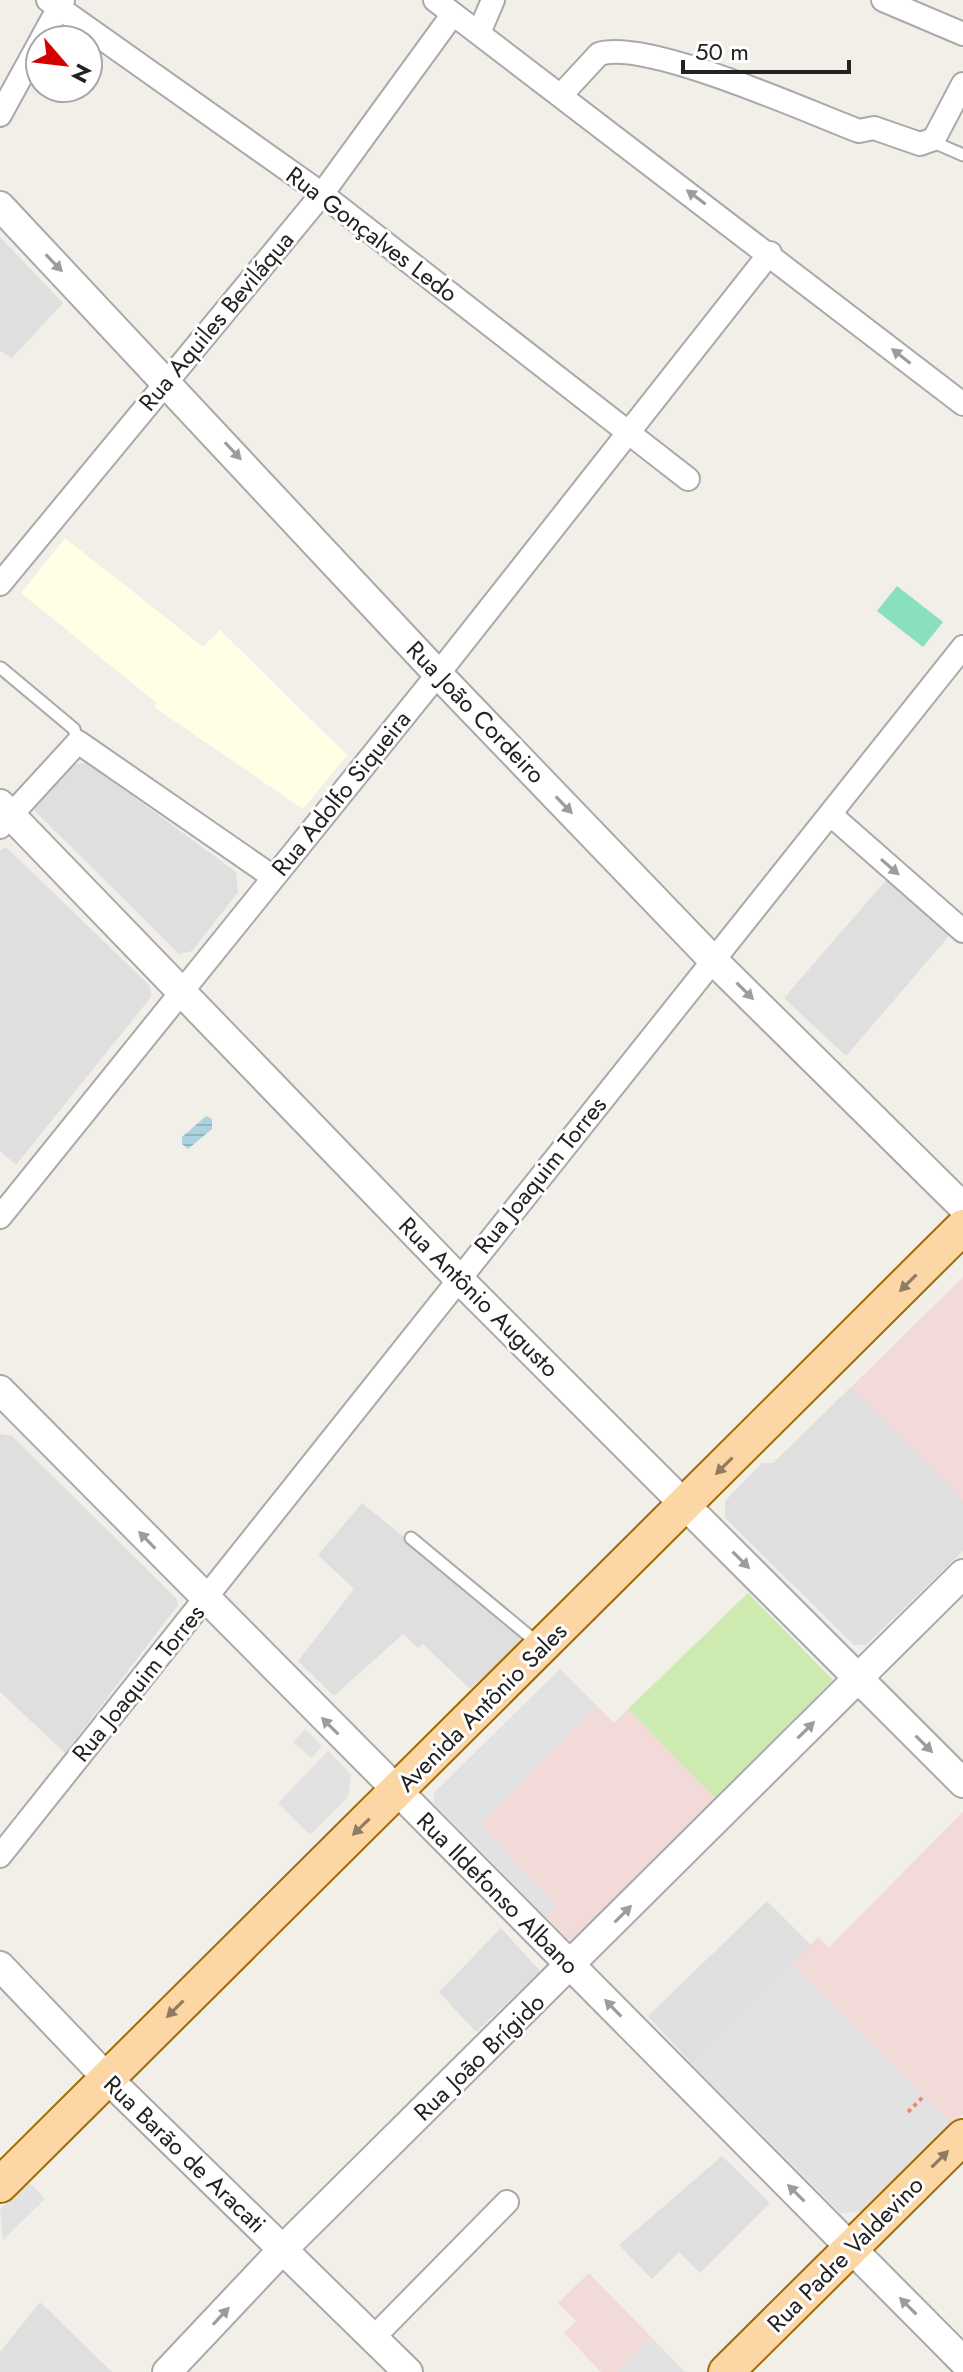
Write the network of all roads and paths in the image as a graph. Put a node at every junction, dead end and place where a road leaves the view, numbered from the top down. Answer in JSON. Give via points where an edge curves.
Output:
{"nodes":[{"id":1,"x":493,"y":0,"type":"edge"},
{"id":2,"x":883,"y":0,"type":"edge"},
{"id":3,"x":57,"y":2,"type":"edge"},
{"id":4,"x":444,"y":7,"type":"edge"},
{"id":5,"x":48,"y":24,"type":"edge"},
{"id":6,"x":479,"y":33,"type":"junction"},
{"id":7,"x":963,"y":34,"type":"edge"},
{"id":8,"x":24,"y":72,"type":"edge"},
{"id":9,"x":963,"y":84,"type":"edge"},
{"id":10,"x":561,"y":95,"type":"junction"},
{"id":11,"x":0,"y":115,"type":"edge"},
{"id":12,"x":930,"y":141,"type":"junction"},
{"id":13,"x":963,"y":155,"type":"edge"},
{"id":14,"x":322,"y":194,"type":"junction"},
{"id":15,"x":0,"y":206,"type":"edge"},
{"id":16,"x":770,"y":253,"type":"junction"},
{"id":17,"x":166,"y":381,"type":"junction"},
{"id":18,"x":963,"y":404,"type":"edge"},
{"id":19,"x":629,"y":433,"type":"junction"},
{"id":20,"x":688,"y":479,"type":"dead end"},
{"id":21,"x":0,"y":584,"type":"edge"},
{"id":22,"x":959,"y":660,"type":"edge"},
{"id":23,"x":1,"y":668,"type":"edge"},
{"id":24,"x":438,"y":674,"type":"junction"},
{"id":25,"x":78,"y":742,"type":"junction"},
{"id":26,"x":3,"y":815,"type":"edge"},
{"id":27,"x":831,"y":815,"type":"junction"},
{"id":28,"x":273,"y":877,"type":"junction"},
{"id":29,"x":963,"y":931,"type":"edge"},
{"id":30,"x":713,"y":960,"type":"junction"},
{"id":31,"x":182,"y":990,"type":"junction"},
{"id":32,"x":963,"y":1207,"type":"edge"},
{"id":33,"x":0,"y":1217,"type":"edge"},
{"id":34,"x":963,"y":1227,"type":"edge"},
{"id":35,"x":458,"y":1278,"type":"junction"},
{"id":36,"x":3,"y":1398,"type":"edge"},
{"id":37,"x":687,"y":1504,"type":"junction"},
{"id":38,"x":411,"y":1538,"type":"dead end"},
{"id":39,"x":963,"y":1574,"type":"edge"},
{"id":40,"x":205,"y":1599,"type":"junction"},
{"id":41,"x":541,"y":1646,"type":"junction"},
{"id":42,"x":858,"y":1678,"type":"junction"},
{"id":43,"x":963,"y":1783,"type":"edge"},
{"id":44,"x":396,"y":1792,"type":"junction"},
{"id":45,"x":0,"y":1856,"type":"edge"},
{"id":46,"x":571,"y":1965,"type":"junction"},
{"id":47,"x":0,"y":1966,"type":"edge"},
{"id":48,"x":106,"y":2077,"type":"junction"},
{"id":49,"x":924,"y":2096,"type":"dead end"},
{"id":50,"x":908,"y":2112,"type":"dead end"},
{"id":51,"x":963,"y":2137,"type":"edge"},
{"id":52,"x":0,"y":2185,"type":"edge"},
{"id":53,"x":507,"y":2202,"type":"dead end"},
{"id":54,"x":851,"y":2248,"type":"junction"},
{"id":55,"x":283,"y":2249,"type":"junction"},
{"id":56,"x":374,"y":2337,"type":"junction"},
{"id":57,"x":963,"y":2361,"type":"edge"},
{"id":58,"x":167,"y":2372,"type":"edge"},
{"id":59,"x":408,"y":2372,"type":"edge"},
{"id":60,"x":726,"y":2372,"type":"edge"}],
"edges":[{"from":1,"to":6,"type":"street"},
{"from":2,"to":7,"type":"street"},
{"from":3,"to":5,"type":"street"},
{"from":3,"to":14,"type":"street","name":"Rua Gonçalves Ledo"},
{"from":4,"to":6,"type":"street"},
{"from":4,"to":14,"type":"street","name":"Rua Aquiles Beviláqua"},
{"from":6,"to":10,"type":"street"},
{"from":8,"to":11,"type":"street"},
{"from":9,"to":12,"type":"street"},
{"from":10,"to":12,"type":"street","via":[[599,54],[630,52],[859,131],[874,128],[912,144]]},
{"from":16,"to":10,"type":"street","one_way":true},
{"from":12,"to":13,"type":"lane"},
{"from":14,"to":17,"type":"street","name":"Rua Aquiles Beviláqua"},
{"from":14,"to":19,"type":"street","name":"Rua Gonçalves Ledo"},
{"from":15,"to":17,"type":"street","name":"Rua João Cordeiro","one_way":true},
{"from":18,"to":16,"type":"street","one_way":true},
{"from":16,"to":19,"type":"street","name":"Rua Adolfo Siqueira"},
{"from":17,"to":21,"type":"street","name":"Rua Aquiles Beviláqua"},
{"from":17,"to":24,"type":"street","name":"Rua João Cordeiro","one_way":true},
{"from":19,"to":20,"type":"street","name":"Rua Gonçalves Ledo"},
{"from":19,"to":24,"type":"street","name":"Rua Adolfo Siqueira"},
{"from":22,"to":27,"type":"street","name":"Rua Joaquim Torres"},
{"from":23,"to":25,"type":"lane","via":[[74,729]]},
{"from":24,"to":28,"type":"street","name":"Rua Adolfo Siqueira"},
{"from":24,"to":30,"type":"street","name":"Rua João Cordeiro","one_way":true},
{"from":25,"to":26,"type":"street"},
{"from":25,"to":28,"type":"street"},
{"from":26,"to":31,"type":"street","name":"Rua Antônio Augusto"},
{"from":27,"to":29,"type":"street","one_way":true},
{"from":27,"to":30,"type":"street","name":"Rua Joaquim Torres"},
{"from":28,"to":31,"type":"street","name":"Rua Adolfo Siqueira"},
{"from":30,"to":32,"type":"street","name":"Rua João Cordeiro","one_way":true},
{"from":30,"to":35,"type":"street","name":"Rua Joaquim Torres"},
{"from":31,"to":33,"type":"street","name":"Rua Adolfo Siqueira"},
{"from":31,"to":35,"type":"street","name":"Rua Antônio Augusto"},
{"from":34,"to":37,"type":"main road","name":"Avenida Antônio Sales","one_way":true},
{"from":35,"to":37,"type":"street","name":"Rua Antônio Augusto"},
{"from":35,"to":40,"type":"street","name":"Rua Joaquim Torres"},
{"from":40,"to":36,"type":"street","name":"Rua Ildefonso Albano","one_way":true},
{"from":37,"to":41,"type":"main road","name":"Avenida Antônio Sales"},
{"from":37,"to":42,"type":"street","name":"Rua Antônio Augusto","one_way":true},
{"from":38,"to":41,"type":"lane"},
{"from":39,"to":42,"type":"street","name":"Rua João Brígido"},
{"from":44,"to":40,"type":"street","name":"Rua Ildefonso Albano","one_way":true},
{"from":40,"to":45,"type":"street","name":"Rua Joaquim Torres"},
{"from":41,"to":44,"type":"main road","name":"Avenida Antônio Sales"},
{"from":42,"to":43,"type":"street","name":"Rua Antônio Augusto","one_way":true},
{"from":46,"to":42,"type":"street","name":"Rua João Brígido","one_way":true},
{"from":44,"to":46,"type":"street","name":"Rua Ildefonso Albano"},
{"from":44,"to":48,"type":"main road","name":"Avenida Antônio Sales","one_way":true},
{"from":54,"to":46,"type":"street","name":"Rua Ildefonso Albano","one_way":true},
{"from":46,"to":55,"type":"street","name":"Rua João Brígido"},
{"from":47,"to":48,"type":"street","name":"Rua Barão de Aracati"},
{"from":48,"to":52,"type":"main road","name":"Avenida Antônio Sales"},
{"from":48,"to":55,"type":"street","name":"Rua Barão de Aracati"},
{"from":49,"to":50,"type":"path"},
{"from":54,"to":51,"type":"main road","name":"Rua Padre Valdevino","one_way":true},
{"from":53,"to":56,"type":"street"},
{"from":57,"to":54,"type":"street","name":"Rua Ildefonso Albano","one_way":true},
{"from":54,"to":60,"type":"main road","name":"Rua Padre Valdevino"},
{"from":55,"to":56,"type":"street","name":"Rua Barão de Aracati"},
{"from":58,"to":55,"type":"street","name":"Rua João Brígido","one_way":true},
{"from":56,"to":59,"type":"street","name":"Rua Barão de Aracati"}]}
